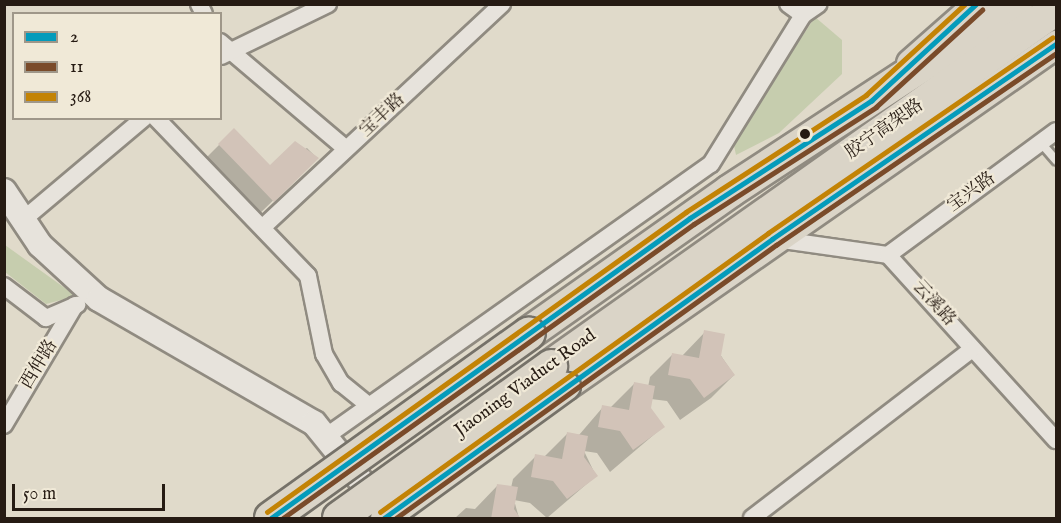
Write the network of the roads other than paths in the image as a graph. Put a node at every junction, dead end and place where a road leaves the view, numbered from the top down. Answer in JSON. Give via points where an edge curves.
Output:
{"nodes":[{"id":1,"x":327,"y":4,"type":"edge"},
{"id":2,"x":788,"y":4,"type":"edge"},
{"id":3,"x":819,"y":4,"type":"edge"},
{"id":4,"x":977,"y":4,"type":"edge"},
{"id":5,"x":1016,"y":4,"type":"edge"},
{"id":6,"x":493,"y":7,"type":"edge"},
{"id":7,"x":1056,"y":9,"type":"edge"},
{"id":8,"x":803,"y":15,"type":"junction"},
{"id":9,"x":1056,"y":44,"type":"edge"},
{"id":10,"x":223,"y":50,"type":"edge"},
{"id":11,"x":871,"y":101,"type":"junction"},
{"id":12,"x":142,"y":120,"type":"edge"},
{"id":13,"x":158,"y":120,"type":"edge"},
{"id":14,"x":1056,"y":131,"type":"edge"},
{"id":15,"x":1041,"y":143,"type":"junction"},
{"id":16,"x":346,"y":149,"type":"junction"},
{"id":17,"x":1056,"y":160,"type":"edge"},
{"id":18,"x":711,"y":164,"type":"junction"},
{"id":19,"x":730,"y":190,"type":"junction"},
{"id":20,"x":4,"y":191,"type":"edge"},
{"id":21,"x":24,"y":219,"type":"junction"},
{"id":22,"x":263,"y":227,"type":"junction"},
{"id":23,"x":772,"y":239,"type":"junction"},
{"id":24,"x":888,"y":255,"type":"junction"},
{"id":25,"x":4,"y":286,"type":"edge"},
{"id":26,"x":99,"y":299,"type":"junction"},
{"id":27,"x":75,"y":305,"type":"junction"},
{"id":28,"x":972,"y":349,"type":"junction"},
{"id":29,"x":559,"y":376,"type":"junction"},
{"id":30,"x":369,"y":406,"type":"junction"},
{"id":31,"x":4,"y":425,"type":"edge"},
{"id":32,"x":328,"y":435,"type":"junction"},
{"id":33,"x":1056,"y":440,"type":"edge"},
{"id":34,"x":271,"y":519,"type":"edge"},
{"id":35,"x":339,"y":519,"type":"edge"},
{"id":36,"x":384,"y":519,"type":"edge"},
{"id":37,"x":390,"y":519,"type":"edge"},
{"id":38,"x":753,"y":519,"type":"edge"}],
"edges":[{"from":1,"to":10,"type":"street"},
{"from":2,"to":8,"type":"street"},
{"from":3,"to":8,"type":"street"},
{"from":4,"to":11,"type":"main road"},
{"from":5,"to":11,"type":"highway","name":"胶宁高架路"},
{"from":6,"to":16,"type":"street","name":"宝丰路"},
{"from":7,"to":29,"type":"highway","name":"Jiaoning Viaduct Road"},
{"from":8,"to":18,"type":"street"},
{"from":9,"to":23,"type":"main road"},
{"from":10,"to":16,"type":"street"},
{"from":11,"to":19,"type":"highway","name":"胶宁高架路"},
{"from":12,"to":21,"type":"street"},
{"from":13,"to":22,"type":"street"},
{"from":14,"to":15,"type":"street","name":"宝兴路"},
{"from":15,"to":17,"type":"lane"},
{"from":15,"to":24,"type":"street","name":"宝兴路"},
{"from":16,"to":22,"type":"street","name":"宝丰路"},
{"from":18,"to":19,"type":"street"},
{"from":18,"to":30,"type":"street"},
{"from":19,"to":34,"type":"highway","bridge":true},
{"from":20,"to":21,"type":"street"},
{"from":21,"to":26,"type":"street","via":[[40,245]]},
{"from":22,"to":30,"type":"street","via":[[308,276],[324,354],[341,383]]},
{"from":23,"to":24,"type":"street"},
{"from":23,"to":29,"type":"main road"},
{"from":24,"to":28,"type":"street","name":"云溪路"},
{"from":25,"to":27,"type":"street","via":[[46,318]]},
{"from":26,"to":27,"type":"street"},
{"from":26,"to":32,"type":"street"},
{"from":27,"to":31,"type":"street","name":"西仲路"},
{"from":28,"to":33,"type":"street","name":"云溪路"},
{"from":28,"to":38,"type":"street"},
{"from":29,"to":35,"type":"highway","name":"Jiaoning Viaduct Road","bridge":true},
{"from":29,"to":36,"type":"main road","bridge":true},
{"from":30,"to":32,"type":"street"},
{"from":32,"to":37,"type":"street"}]}
